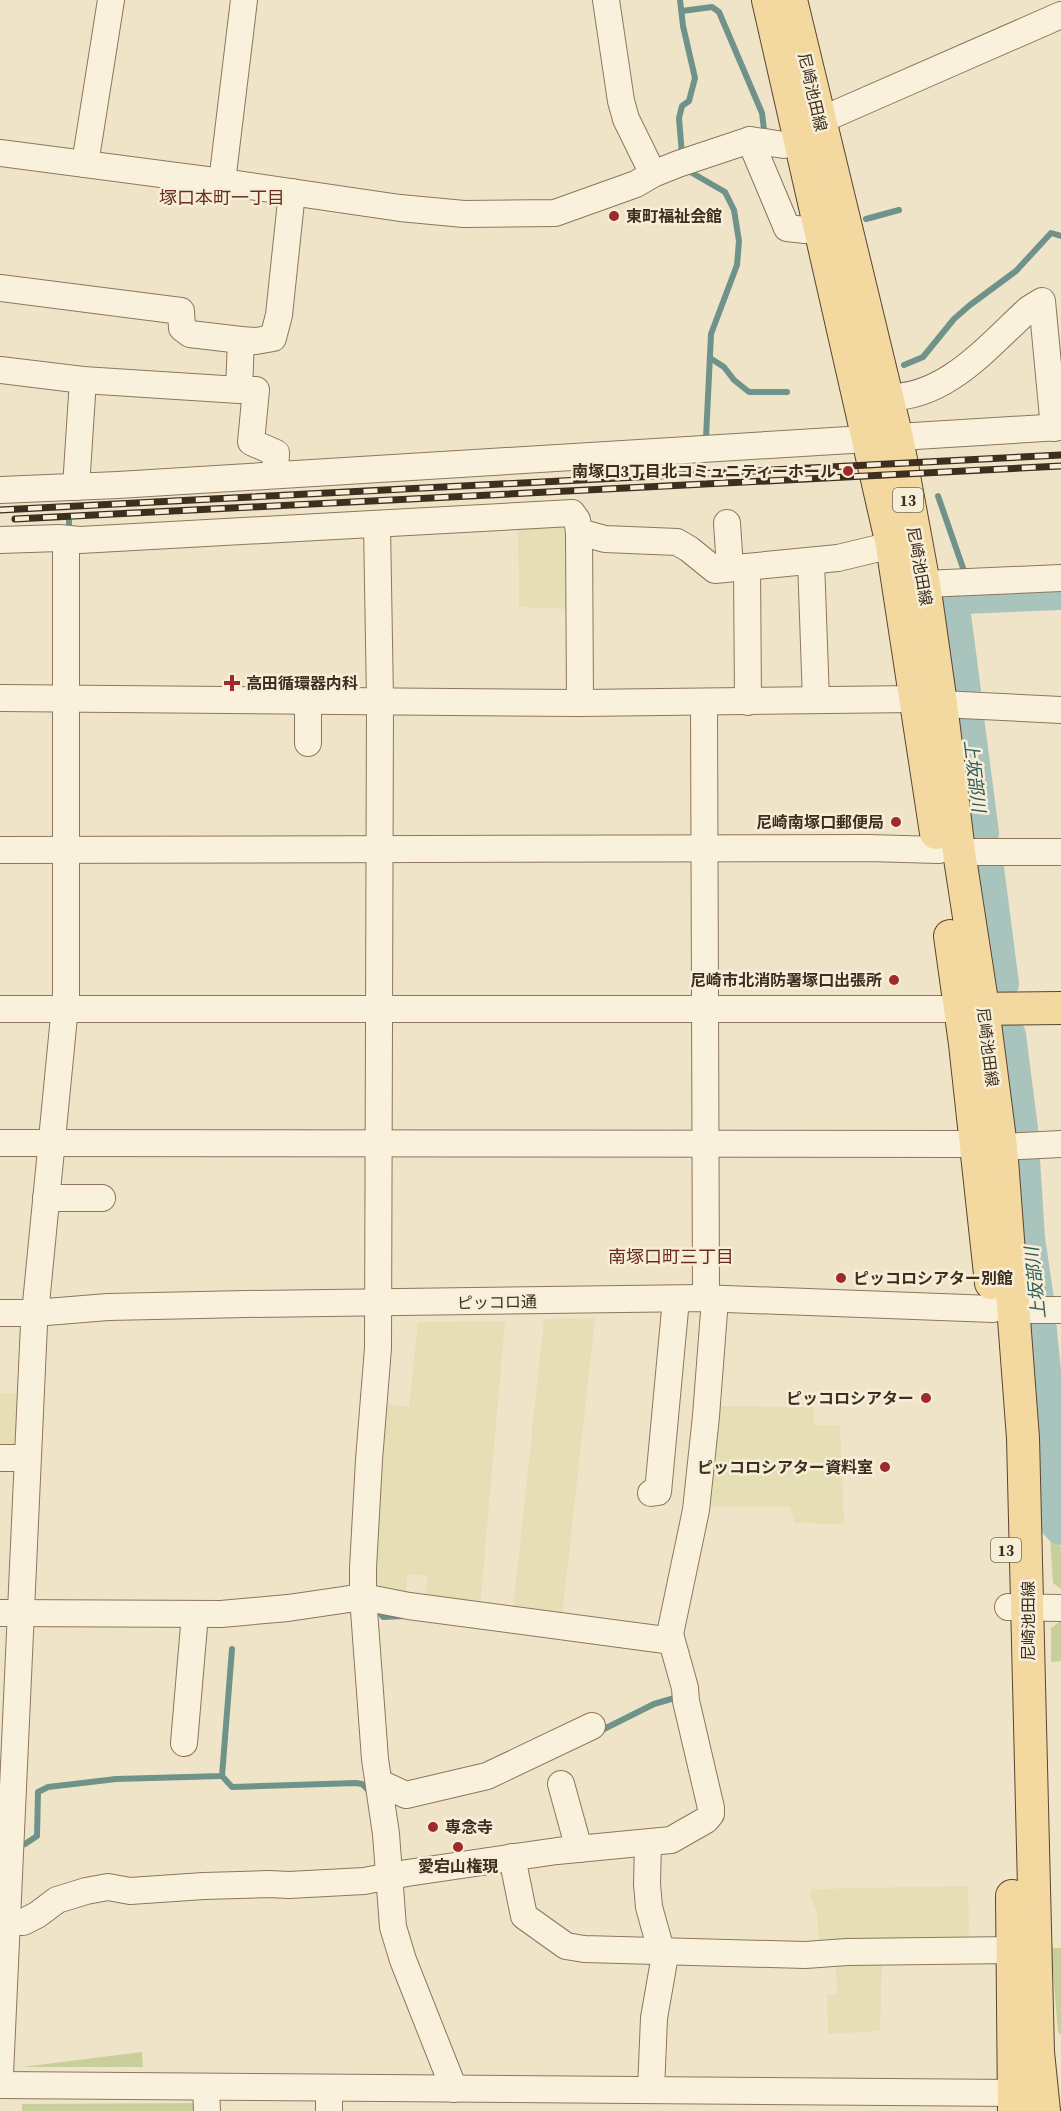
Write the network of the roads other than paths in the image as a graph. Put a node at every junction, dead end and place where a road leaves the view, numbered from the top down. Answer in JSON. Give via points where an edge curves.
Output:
{"nodes":[{"id":1,"x":111,"y":0,"type":"edge"},
{"id":2,"x":244,"y":0,"type":"edge"},
{"id":3,"x":606,"y":0,"type":"edge"},
{"id":4,"x":768,"y":0,"type":"edge"},
{"id":5,"x":791,"y":0,"type":"edge"},
{"id":6,"x":1061,"y":15,"type":"edge"},
{"id":7,"x":780,"y":138,"type":"junction"},
{"id":8,"x":0,"y":153,"type":"edge"},
{"id":9,"x":84,"y":164,"type":"junction"},
{"id":10,"x":653,"y":174,"type":"junction"},
{"id":11,"x":222,"y":182,"type":"junction"},
{"id":12,"x":292,"y":192,"type":"junction"},
{"id":13,"x":819,"y":226,"type":"junction"},
{"id":14,"x":0,"y":288,"type":"edge"},
{"id":15,"x":241,"y":340,"type":"junction"},
{"id":16,"x":0,"y":370,"type":"edge"},
{"id":17,"x":83,"y":380,"type":"junction"},
{"id":18,"x":239,"y":390,"type":"junction"},
{"id":19,"x":885,"y":397,"type":"junction"},
{"id":20,"x":1058,"y":428,"type":"edge"},
{"id":21,"x":882,"y":439,"type":"junction"},
{"id":22,"x":275,"y":475,"type":"junction"},
{"id":23,"x":76,"y":487,"type":"junction"},
{"id":24,"x":0,"y":490,"type":"edge"},
{"id":25,"x":727,"y":523,"type":"dead end"},
{"id":26,"x":377,"y":525,"type":"junction"},
{"id":27,"x":579,"y":532,"type":"junction"},
{"id":28,"x":0,"y":540,"type":"edge"},
{"id":29,"x":73,"y":540,"type":"junction"},
{"id":30,"x":892,"y":545,"type":"junction"},
{"id":31,"x":811,"y":561,"type":"junction"},
{"id":32,"x":739,"y":568,"type":"junction"},
{"id":33,"x":1061,"y":578,"type":"edge"},
{"id":34,"x":934,"y":584,"type":"junction"},
{"id":35,"x":0,"y":698,"type":"edge"},
{"id":36,"x":72,"y":698,"type":"junction"},
{"id":37,"x":308,"y":700,"type":"junction"},
{"id":38,"x":380,"y":700,"type":"junction"},
{"id":39,"x":816,"y":700,"type":"junction"},
{"id":40,"x":929,"y":701,"type":"junction"},
{"id":41,"x":748,"y":702,"type":"junction"},
{"id":42,"x":580,"y":703,"type":"junction"},
{"id":43,"x":705,"y":703,"type":"junction"},
{"id":44,"x":1061,"y":710,"type":"edge"},
{"id":45,"x":308,"y":743,"type":"dead end"},
{"id":46,"x":71,"y":849,"type":"junction"},
{"id":47,"x":703,"y":849,"type":"junction"},
{"id":48,"x":0,"y":850,"type":"edge"},
{"id":49,"x":379,"y":850,"type":"junction"},
{"id":50,"x":949,"y":851,"type":"junction"},
{"id":51,"x":1061,"y":852,"type":"edge"},
{"id":52,"x":704,"y":1008,"type":"junction"},
{"id":53,"x":1061,"y":1008,"type":"edge"},
{"id":54,"x":0,"y":1009,"type":"edge"},
{"id":55,"x":65,"y":1009,"type":"junction"},
{"id":56,"x":379,"y":1009,"type":"junction"},
{"id":57,"x":971,"y":1009,"type":"junction"},
{"id":58,"x":0,"y":1143,"type":"edge"},
{"id":59,"x":50,"y":1143,"type":"junction"},
{"id":60,"x":378,"y":1144,"type":"junction"},
{"id":61,"x":705,"y":1144,"type":"junction"},
{"id":62,"x":1061,"y":1144,"type":"edge"},
{"id":63,"x":1006,"y":1146,"type":"junction"},
{"id":64,"x":52,"y":1198,"type":"junction"},
{"id":65,"x":102,"y":1198,"type":"dead end"},
{"id":66,"x":676,"y":1299,"type":"junction"},
{"id":67,"x":710,"y":1299,"type":"junction"},
{"id":68,"x":378,"y":1303,"type":"junction"},
{"id":69,"x":1029,"y":1310,"type":"edge"},
{"id":70,"x":45,"y":1312,"type":"junction"},
{"id":71,"x":0,"y":1313,"type":"edge"},
{"id":72,"x":0,"y":1458,"type":"edge"},
{"id":73,"x":27,"y":1458,"type":"junction"},
{"id":74,"x":651,"y":1493,"type":"dead end"},
{"id":75,"x":363,"y":1597,"type":"junction"},
{"id":76,"x":1018,"y":1607,"type":"junction"},
{"id":77,"x":1061,"y":1608,"type":"edge"},
{"id":78,"x":23,"y":1613,"type":"edge"},
{"id":79,"x":195,"y":1614,"type":"junction"},
{"id":80,"x":671,"y":1638,"type":"junction"},
{"id":81,"x":592,"y":1725,"type":"dead end"},
{"id":82,"x":184,"y":1743,"type":"dead end"},
{"id":83,"x":7,"y":1768,"type":"edge"},
{"id":84,"x":380,"y":1783,"type":"junction"},
{"id":85,"x":561,"y":1784,"type":"dead end"},
{"id":86,"x":648,"y":1843,"type":"junction"},
{"id":87,"x":579,"y":1849,"type":"junction"},
{"id":88,"x":512,"y":1857,"type":"junction"},
{"id":89,"x":389,"y":1877,"type":"junction"},
{"id":90,"x":4,"y":1922,"type":"edge"},
{"id":91,"x":1014,"y":1950,"type":"junction"},
{"id":92,"x":662,"y":1951,"type":"junction"},
{"id":93,"x":0,"y":2074,"type":"edge"},
{"id":94,"x":0,"y":2085,"type":"edge"},
{"id":95,"x":454,"y":2089,"type":"junction"},
{"id":96,"x":651,"y":2090,"type":"junction"},
{"id":97,"x":206,"y":2099,"type":"edge"},
{"id":98,"x":329,"y":2099,"type":"edge"},
{"id":99,"x":1036,"y":2099,"type":"edge"},
{"id":100,"x":690,"y":2101,"type":"edge"}],
"edges":[{"from":1,"to":9,"type":"street"},
{"from":2,"to":11,"type":"street"},
{"from":3,"to":10,"type":"street","via":[[621,101]]},
{"from":4,"to":7,"type":"main road","name":"尼崎池田線","number":"13"},
{"from":5,"to":7,"type":"main road","name":"尼崎池田線","number":"13"},
{"from":6,"to":7,"type":"street"},
{"from":7,"to":10,"type":"street"},
{"from":7,"to":13,"type":"main road","name":"尼崎池田線","number":"13"},
{"from":7,"to":13,"type":"street","via":[[787,228],[805,230]]},
{"from":7,"to":19,"type":"main road","name":"尼崎池田線","number":"13"},
{"from":8,"to":9,"type":"street"},
{"from":9,"to":11,"type":"street"},
{"from":10,"to":12,"type":"street","via":[[636,184],[555,213],[430,212]]},
{"from":11,"to":12,"type":"street"},
{"from":12,"to":15,"type":"street","via":[[273,338]]},
{"from":13,"to":21,"type":"main road","name":"尼崎池田線","number":"13"},
{"from":14,"to":15,"type":"street","via":[[181,311],[182,328],[190,334]]},
{"from":15,"to":18,"type":"street"},
{"from":16,"to":17,"type":"street"},
{"from":17,"to":18,"type":"street"},
{"from":17,"to":23,"type":"street"},
{"from":18,"to":22,"type":"street","via":[[256,390],[251,442],[276,453]]},
{"from":19,"to":20,"type":"street","via":[[924,392],[959,373],[1042,301]]},
{"from":19,"to":21,"type":"main road","name":"尼崎池田線","number":"13"},
{"from":20,"to":21,"type":"street"},
{"from":21,"to":22,"type":"street"},
{"from":21,"to":30,"type":"main road","name":"尼崎池田線","number":"13"},
{"from":21,"to":34,"type":"main road","name":"尼崎池田線","number":"13"},
{"from":22,"to":23,"type":"street"},
{"from":23,"to":24,"type":"street"},
{"from":25,"to":32,"type":"street"},
{"from":26,"to":27,"type":"street","via":[[572,513]]},
{"from":26,"to":29,"type":"street"},
{"from":26,"to":38,"type":"street"},
{"from":27,"to":32,"type":"street","via":[[604,539],[677,542],[715,570]]},
{"from":27,"to":42,"type":"street"},
{"from":28,"to":29,"type":"street"},
{"from":29,"to":36,"type":"street"},
{"from":30,"to":31,"type":"street"},
{"from":30,"to":40,"type":"main road","name":"尼崎池田線","number":"13"},
{"from":31,"to":32,"type":"street"},
{"from":31,"to":39,"type":"street"},
{"from":32,"to":41,"type":"street"},
{"from":33,"to":34,"type":"street"},
{"from":34,"to":40,"type":"main road","name":"尼崎池田線","number":"13"},
{"from":35,"to":36,"type":"street"},
{"from":36,"to":37,"type":"street"},
{"from":36,"to":46,"type":"street"},
{"from":37,"to":38,"type":"street"},
{"from":37,"to":45,"type":"street"},
{"from":38,"to":42,"type":"street"},
{"from":38,"to":49,"type":"street"},
{"from":39,"to":40,"type":"street"},
{"from":39,"to":41,"type":"street"},
{"from":40,"to":44,"type":"street"},
{"from":40,"to":50,"type":"main road","name":"尼崎池田線","number":"13"},
{"from":41,"to":43,"type":"street"},
{"from":42,"to":43,"type":"street"},
{"from":43,"to":47,"type":"street"},
{"from":46,"to":48,"type":"street"},
{"from":46,"to":49,"type":"street"},
{"from":46,"to":55,"type":"street"},
{"from":47,"to":49,"type":"street"},
{"from":47,"to":50,"type":"street"},
{"from":47,"to":52,"type":"street"},
{"from":49,"to":56,"type":"street"},
{"from":50,"to":51,"type":"street"},
{"from":50,"to":57,"type":"main road","name":"尼崎池田線","number":"13"},
{"from":52,"to":56,"type":"street"},
{"from":52,"to":57,"type":"street"},
{"from":52,"to":61,"type":"street"},
{"from":53,"to":57,"type":"main road"},
{"from":54,"to":55,"type":"street"},
{"from":55,"to":56,"type":"street"},
{"from":55,"to":59,"type":"street"},
{"from":56,"to":60,"type":"street"},
{"from":57,"to":63,"type":"main road","name":"尼崎池田線","number":"13"},
{"from":58,"to":59,"type":"street"},
{"from":59,"to":60,"type":"street"},
{"from":59,"to":64,"type":"street"},
{"from":60,"to":61,"type":"street"},
{"from":60,"to":68,"type":"street"},
{"from":61,"to":63,"type":"street"},
{"from":61,"to":67,"type":"street"},
{"from":62,"to":63,"type":"street"},
{"from":63,"to":69,"type":"main road","name":"尼崎池田線","number":"13"},
{"from":64,"to":65,"type":"street"},
{"from":64,"to":70,"type":"street"},
{"from":66,"to":67,"type":"street","name":"ピッコロ通"},
{"from":66,"to":68,"type":"street","name":"ピッコロ通"},
{"from":66,"to":74,"type":"street","via":[[658,1492]]},
{"from":67,"to":69,"type":"street","name":"ピッコロ通"},
{"from":67,"to":80,"type":"street","via":[[706,1416],[696,1510]]},
{"from":68,"to":70,"type":"street","name":"ピッコロ通"},
{"from":68,"to":75,"type":"street"},
{"from":69,"to":76,"type":"main road","name":"尼崎池田線","number":"13"},
{"from":70,"to":71,"type":"street","name":"ピッコロ通"},
{"from":70,"to":73,"type":"street"},
{"from":72,"to":73,"type":"street"},
{"from":73,"to":78,"type":"street"},
{"from":75,"to":79,"type":"street","via":[[288,1608]]},
{"from":75,"to":80,"type":"street"},
{"from":75,"to":84,"type":"street"},
{"from":76,"to":77,"type":"street"},
{"from":76,"to":91,"type":"main road","name":"尼崎池田線","number":"13"},
{"from":76,"to":99,"type":"main road","name":"尼崎池田線","number":"13","via":[[1028,1665]]},
{"from":78,"to":79,"type":"street"},
{"from":78,"to":83,"type":"street"},
{"from":79,"to":82,"type":"street"},
{"from":80,"to":86,"type":"street","via":[[711,1814],[671,1840]]},
{"from":81,"to":84,"type":"street","via":[[487,1776],[405,1795]]},
{"from":83,"to":90,"type":"street"},
{"from":84,"to":89,"type":"street"},
{"from":85,"to":87,"type":"street"},
{"from":86,"to":87,"type":"street"},
{"from":86,"to":92,"type":"street","via":[[649,1907]]},
{"from":87,"to":88,"type":"street"},
{"from":88,"to":89,"type":"street"},
{"from":88,"to":92,"type":"street","via":[[524,1916],[566,1946]]},
{"from":89,"to":90,"type":"street","via":[[289,1886],[257,1884],[130,1891],[108,1887],[57,1900],[23,1922]]},
{"from":89,"to":95,"type":"street","via":[[393,1927],[400,1952]]},
{"from":90,"to":93,"type":"street"},
{"from":91,"to":92,"type":"street","via":[[805,1955]]},
{"from":91,"to":99,"type":"main road","name":"尼崎池田線","number":"13"},
{"from":92,"to":96,"type":"street"},
{"from":94,"to":97,"type":"street"},
{"from":95,"to":96,"type":"street"},
{"from":95,"to":98,"type":"street"},
{"from":96,"to":100,"type":"street"},
{"from":97,"to":98,"type":"street"},
{"from":99,"to":100,"type":"street"}]}
